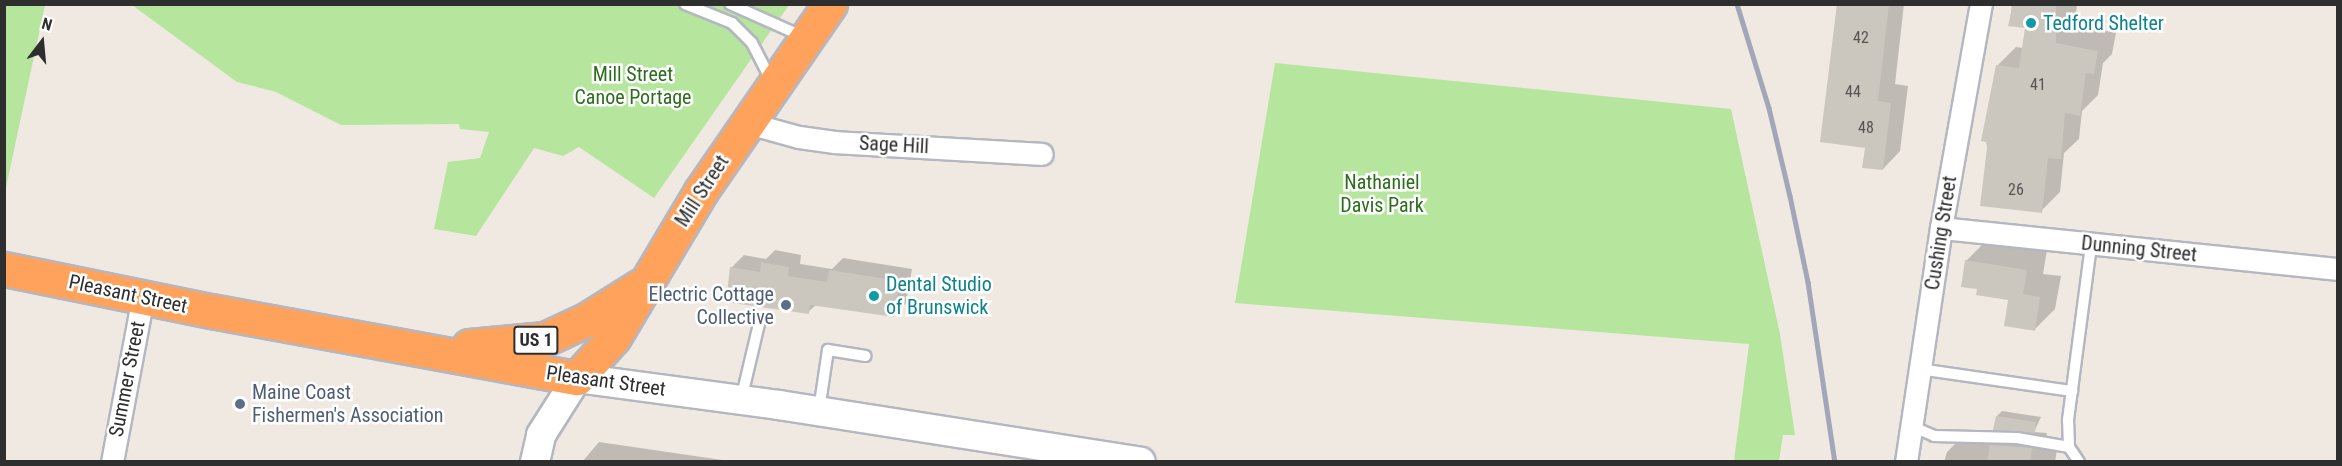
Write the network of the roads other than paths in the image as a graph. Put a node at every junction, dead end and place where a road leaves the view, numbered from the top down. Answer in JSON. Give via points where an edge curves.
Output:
{"nodes":[{"id":1,"x":685,"y":4,"type":"edge"},
{"id":2,"x":730,"y":4,"type":"edge"},
{"id":3,"x":830,"y":4,"type":"edge"},
{"id":4,"x":1981,"y":4,"type":"edge"},
{"id":5,"x":806,"y":38,"type":"junction"},
{"id":6,"x":774,"y":86,"type":"junction"},
{"id":7,"x":748,"y":123,"type":"junction"},
{"id":8,"x":1042,"y":154,"type":"dead end"},
{"id":9,"x":1941,"y":228,"type":"junction"},
{"id":10,"x":2091,"y":244,"type":"junction"},
{"id":11,"x":4,"y":269,"type":"edge"},
{"id":12,"x":2337,"y":269,"type":"edge"},
{"id":13,"x":644,"y":283,"type":"junction"},
{"id":14,"x":143,"y":297,"type":"junction"},
{"id":15,"x":759,"y":324,"type":"dead end"},
{"id":16,"x":414,"y":350,"type":"junction"},
{"id":17,"x":866,"y":356,"type":"dead end"},
{"id":18,"x":1919,"y":369,"type":"junction"},
{"id":19,"x":577,"y":378,"type":"junction"},
{"id":20,"x":2072,"y":391,"type":"junction"},
{"id":21,"x":741,"y":400,"type":"junction"},
{"id":22,"x":819,"y":411,"type":"junction"},
{"id":23,"x":1911,"y":426,"type":"junction"},
{"id":24,"x":2069,"y":447,"type":"junction"},
{"id":25,"x":112,"y":462,"type":"edge"},
{"id":26,"x":535,"y":462,"type":"edge"},
{"id":27,"x":1141,"y":462,"type":"edge"},
{"id":28,"x":1906,"y":462,"type":"edge"},
{"id":29,"x":2079,"y":462,"type":"edge"}],
"edges":[{"from":1,"to":6,"type":"lane","via":[[732,23],[752,43]]},
{"from":2,"to":5,"type":"lane"},
{"from":3,"to":5,"type":"highway","name":"Mill Street","number":"US 1"},
{"from":4,"to":9,"type":"street","name":"Cushing Street"},
{"from":5,"to":6,"type":"highway","name":"Mill Street","number":"US 1"},
{"from":6,"to":7,"type":"highway","name":"Mill Street","number":"US 1"},
{"from":7,"to":8,"type":"street","name":"Sage Hill","via":[[836,141]]},
{"from":7,"to":13,"type":"highway","name":"Mill Street","number":"US 1"},
{"from":9,"to":10,"type":"street","name":"Dunning Street"},
{"from":9,"to":18,"type":"street","name":"Cushing Street"},
{"from":10,"to":12,"type":"street","name":"Dunning Street"},
{"from":10,"to":20,"type":"lane"},
{"from":11,"to":14,"type":"highway","name":"Pleasant Street","number":"US 1"},
{"from":13,"to":16,"type":"highway","number":"US 1","via":[[586,320],[545,339]]},
{"from":13,"to":19,"type":"highway","name":"Mill Street","via":[[614,337]]},
{"from":14,"to":16,"type":"highway","name":"Pleasant Street","number":"US 1"},
{"from":14,"to":25,"type":"street","name":"Summer Street"},
{"from":15,"to":21,"type":"lane"},
{"from":16,"to":19,"type":"highway","name":"Pleasant Street"},
{"from":17,"to":22,"type":"lane","via":[[828,350]]},
{"from":18,"to":20,"type":"lane"},
{"from":18,"to":23,"type":"street","name":"Cushing Street"},
{"from":19,"to":21,"type":"main road","name":"Pleasant Street"},
{"from":19,"to":26,"type":"main road","via":[[541,435]]},
{"from":20,"to":24,"type":"lane"},
{"from":21,"to":22,"type":"main road","name":"Pleasant Street"},
{"from":22,"to":27,"type":"main road","name":"Pleasant Street"},
{"from":23,"to":24,"type":"lane","via":[[1934,436],[2017,438]]},
{"from":23,"to":28,"type":"street","name":"Cushing Street"},
{"from":24,"to":29,"type":"lane"}]}
